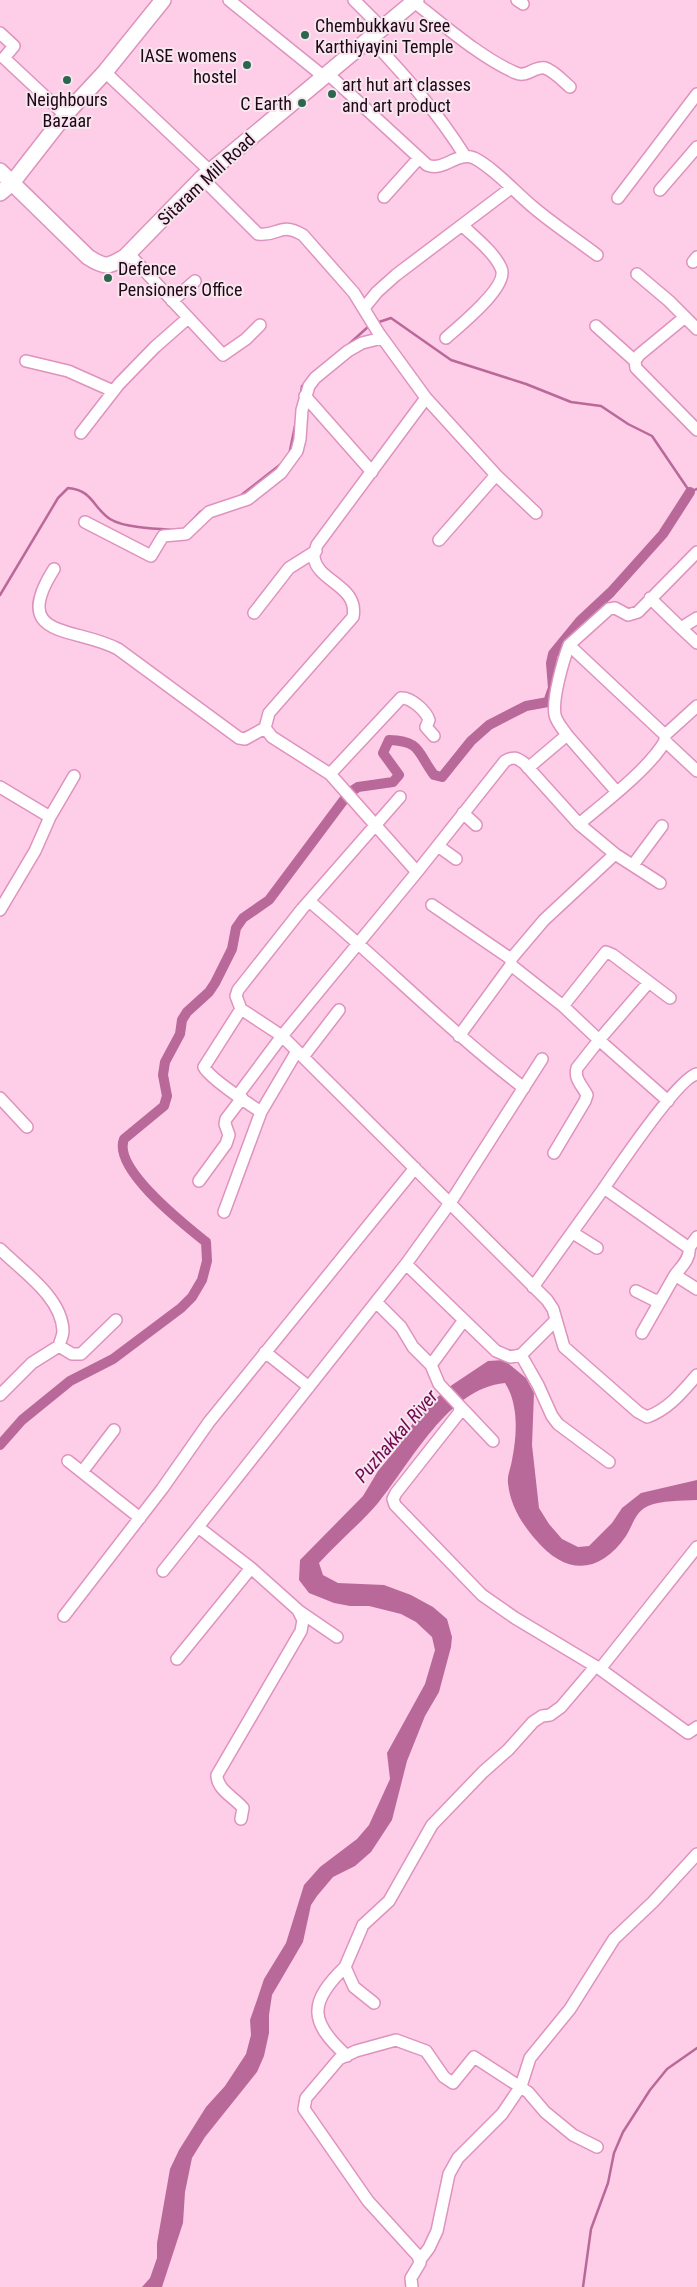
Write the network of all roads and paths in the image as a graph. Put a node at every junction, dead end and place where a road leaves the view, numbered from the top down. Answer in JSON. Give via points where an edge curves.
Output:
{"nodes":[{"id":1,"x":163,"y":0,"type":"edge"},
{"id":2,"x":229,"y":0,"type":"edge"},
{"id":3,"x":354,"y":0,"type":"edge"},
{"id":4,"x":415,"y":1,"type":"edge"},
{"id":5,"x":381,"y":27,"type":"junction"},
{"id":6,"x":0,"y":33,"type":"edge"},
{"id":7,"x":369,"y":37,"type":"junction"},
{"id":8,"x":104,"y":72,"type":"junction"},
{"id":9,"x":325,"y":74,"type":"junction"},
{"id":10,"x":570,"y":87,"type":"dead end"},
{"id":11,"x":697,"y":94,"type":"edge"},
{"id":12,"x":65,"y":115,"type":"junction"},
{"id":13,"x":697,"y":147,"type":"edge"},
{"id":14,"x":465,"y":156,"type":"junction"},
{"id":15,"x":419,"y":158,"type":"junction"},
{"id":16,"x":0,"y":170,"type":"edge"},
{"id":17,"x":206,"y":175,"type":"junction"},
{"id":18,"x":12,"y":183,"type":"junction"},
{"id":19,"x":511,"y":188,"type":"junction"},
{"id":20,"x":660,"y":190,"type":"dead end"},
{"id":21,"x":0,"y":193,"type":"edge"},
{"id":22,"x":384,"y":197,"type":"dead end"},
{"id":23,"x":618,"y":198,"type":"dead end"},
{"id":24,"x":462,"y":225,"type":"junction"},
{"id":25,"x":129,"y":254,"type":"junction"},
{"id":26,"x":597,"y":255,"type":"dead end"},
{"id":27,"x":637,"y":274,"type":"dead end"},
{"id":28,"x":196,"y":281,"type":"dead end"},
{"id":29,"x":172,"y":301,"type":"junction"},
{"id":30,"x":367,"y":313,"type":"junction"},
{"id":31,"x":685,"y":317,"type":"junction"},
{"id":32,"x":188,"y":318,"type":"junction"},
{"id":33,"x":260,"y":325,"type":"dead end"},
{"id":34,"x":596,"y":326,"type":"dead end"},
{"id":35,"x":697,"y":329,"type":"edge"},
{"id":36,"x":380,"y":335,"type":"junction"},
{"id":37,"x":446,"y":338,"type":"dead end"},
{"id":38,"x":26,"y":361,"type":"dead end"},
{"id":39,"x":635,"y":361,"type":"junction"},
{"id":40,"x":113,"y":392,"type":"junction"},
{"id":41,"x":305,"y":396,"type":"junction"},
{"id":42,"x":426,"y":398,"type":"junction"},
{"id":43,"x":697,"y":430,"type":"edge"},
{"id":44,"x":81,"y":432,"type":"dead end"},
{"id":45,"x":372,"y":472,"type":"junction"},
{"id":46,"x":496,"y":475,"type":"junction"},
{"id":47,"x":536,"y":513,"type":"dead end"},
{"id":48,"x":85,"y":522,"type":"dead end"},
{"id":49,"x":439,"y":540,"type":"dead end"},
{"id":50,"x":316,"y":551,"type":"junction"},
{"id":51,"x":697,"y":552,"type":"edge"},
{"id":52,"x":54,"y":569,"type":"dead end"},
{"id":53,"x":650,"y":598,"type":"junction"},
{"id":54,"x":254,"y":613,"type":"dead end"},
{"id":55,"x":697,"y":618,"type":"edge"},
{"id":56,"x":682,"y":628,"type":"junction"},
{"id":57,"x":697,"y":643,"type":"edge"},
{"id":58,"x":569,"y":645,"type":"junction"},
{"id":59,"x":697,"y":706,"type":"edge"},
{"id":60,"x":265,"y":728,"type":"junction"},
{"id":61,"x":567,"y":735,"type":"junction"},
{"id":62,"x":434,"y":736,"type":"dead end"},
{"id":63,"x":665,"y":738,"type":"junction"},
{"id":64,"x":528,"y":768,"type":"junction"},
{"id":65,"x":697,"y":771,"type":"edge"},
{"id":66,"x":330,"y":774,"type":"junction"},
{"id":67,"x":74,"y":776,"type":"dead end"},
{"id":68,"x":0,"y":787,"type":"edge"},
{"id":69,"x":616,"y":791,"type":"junction"},
{"id":70,"x":400,"y":797,"type":"dead end"},
{"id":71,"x":463,"y":813,"type":"junction"},
{"id":72,"x":50,"y":818,"type":"junction"},
{"id":73,"x":476,"y":824,"type":"dead end"},
{"id":74,"x":579,"y":824,"type":"junction"},
{"id":75,"x":376,"y":825,"type":"junction"},
{"id":76,"x":662,"y":826,"type":"dead end"},
{"id":77,"x":438,"y":846,"type":"junction"},
{"id":78,"x":615,"y":854,"type":"junction"},
{"id":79,"x":456,"y":859,"type":"dead end"},
{"id":80,"x":633,"y":865,"type":"junction"},
{"id":81,"x":417,"y":872,"type":"junction"},
{"id":82,"x":660,"y":883,"type":"dead end"},
{"id":83,"x":309,"y":901,"type":"junction"},
{"id":84,"x":432,"y":905,"type":"dead end"},
{"id":85,"x":0,"y":910,"type":"edge"},
{"id":86,"x":358,"y":942,"type":"junction"},
{"id":87,"x":511,"y":962,"type":"junction"},
{"id":88,"x":649,"y":982,"type":"junction"},
{"id":89,"x":670,"y":998,"type":"dead end"},
{"id":90,"x":563,"y":1006,"type":"junction"},
{"id":91,"x":241,"y":1009,"type":"junction"},
{"id":92,"x":339,"y":1010,"type":"dead end"},
{"id":93,"x":282,"y":1036,"type":"junction"},
{"id":94,"x":459,"y":1036,"type":"junction"},
{"id":95,"x":599,"y":1040,"type":"junction"},
{"id":96,"x":300,"y":1054,"type":"junction"},
{"id":97,"x":542,"y":1059,"type":"dead end"},
{"id":98,"x":697,"y":1074,"type":"edge"},
{"id":99,"x":524,"y":1088,"type":"junction"},
{"id":100,"x":240,"y":1097,"type":"junction"},
{"id":101,"x":0,"y":1098,"type":"edge"},
{"id":102,"x":668,"y":1101,"type":"junction"},
{"id":103,"x":261,"y":1112,"type":"junction"},
{"id":104,"x":28,"y":1127,"type":"dead end"},
{"id":105,"x":554,"y":1153,"type":"dead end"},
{"id":106,"x":415,"y":1168,"type":"junction"},
{"id":107,"x":199,"y":1180,"type":"dead end"},
{"id":108,"x":604,"y":1188,"type":"junction"},
{"id":109,"x":450,"y":1203,"type":"junction"},
{"id":110,"x":224,"y":1212,"type":"dead end"},
{"id":111,"x":573,"y":1233,"type":"junction"},
{"id":112,"x":697,"y":1237,"type":"edge"},
{"id":113,"x":597,"y":1248,"type":"dead end"},
{"id":114,"x":689,"y":1248,"type":"junction"},
{"id":115,"x":0,"y":1249,"type":"edge"},
{"id":116,"x":686,"y":1261,"type":"junction"},
{"id":117,"x":406,"y":1264,"type":"junction"},
{"id":118,"x":697,"y":1266,"type":"edge"},
{"id":119,"x":675,"y":1275,"type":"junction"},
{"id":120,"x":533,"y":1287,"type":"junction"},
{"id":121,"x":697,"y":1289,"type":"edge"},
{"id":122,"x":636,"y":1291,"type":"dead end"},
{"id":123,"x":661,"y":1300,"type":"junction"},
{"id":124,"x":376,"y":1302,"type":"junction"},
{"id":125,"x":116,"y":1320,"type":"dead end"},
{"id":126,"x":464,"y":1320,"type":"junction"},
{"id":127,"x":555,"y":1321,"type":"junction"},
{"id":128,"x":642,"y":1333,"type":"dead end"},
{"id":129,"x":59,"y":1346,"type":"junction"},
{"id":130,"x":265,"y":1352,"type":"junction"},
{"id":131,"x":521,"y":1355,"type":"junction"},
{"id":132,"x":431,"y":1364,"type":"junction"},
{"id":133,"x":697,"y":1375,"type":"edge"},
{"id":134,"x":309,"y":1387,"type":"junction"},
{"id":135,"x":0,"y":1395,"type":"edge"},
{"id":136,"x":460,"y":1406,"type":"junction"},
{"id":137,"x":114,"y":1430,"type":"dead end"},
{"id":138,"x":492,"y":1441,"type":"dead end"},
{"id":139,"x":68,"y":1461,"type":"dead end"},
{"id":140,"x":609,"y":1462,"type":"dead end"},
{"id":141,"x":82,"y":1472,"type":"junction"},
{"id":142,"x":140,"y":1518,"type":"junction"},
{"id":143,"x":198,"y":1527,"type":"junction"},
{"id":144,"x":697,"y":1547,"type":"edge"},
{"id":145,"x":251,"y":1568,"type":"junction"},
{"id":146,"x":163,"y":1571,"type":"dead end"},
{"id":147,"x":298,"y":1610,"type":"junction"},
{"id":148,"x":64,"y":1616,"type":"dead end"},
{"id":149,"x":337,"y":1637,"type":"dead end"},
{"id":150,"x":177,"y":1659,"type":"dead end"},
{"id":151,"x":597,"y":1668,"type":"junction"},
{"id":152,"x":697,"y":1727,"type":"edge"},
{"id":153,"x":241,"y":1818,"type":"dead end"},
{"id":154,"x":697,"y":1854,"type":"edge"},
{"id":155,"x":345,"y":1967,"type":"junction"},
{"id":156,"x":374,"y":2003,"type":"dead end"},
{"id":157,"x":347,"y":2056,"type":"junction"},
{"id":158,"x":521,"y":2086,"type":"junction"},
{"id":159,"x":597,"y":2147,"type":"dead end"},
{"id":160,"x":420,"y":2260,"type":"junction"},
{"id":161,"x":412,"y":2287,"type":"edge"}],
"edges":[{"from":1,"to":8,"type":"main road"},
{"from":2,"to":9,"type":"street"},
{"from":3,"to":5,"type":"street"},
{"from":4,"to":5,"type":"main road","name":"Sitaram Mill Road"},
{"from":4,"to":10,"type":"street","via":[[468,44],[514,72],[526,74],[544,68]]},
{"from":5,"to":7,"type":"main road","name":"Sitaram Mill Road"},
{"from":6,"to":12,"type":"street","via":[[14,46],[4,58]]},
{"from":7,"to":9,"type":"main road","name":"Sitaram Mill Road"},
{"from":7,"to":14,"type":"street","via":[[418,90]]},
{"from":8,"to":12,"type":"main road"},
{"from":8,"to":17,"type":"street"},
{"from":9,"to":15,"type":"street"},
{"from":9,"to":17,"type":"main road","name":"Sitaram Mill Road"},
{"from":11,"to":23,"type":"street"},
{"from":12,"to":18,"type":"main road"},
{"from":13,"to":20,"type":"street"},
{"from":14,"to":15,"type":"street","via":[[433,168]]},
{"from":14,"to":19,"type":"street","via":[[474,158]]},
{"from":15,"to":22,"type":"street"},
{"from":16,"to":18,"type":"main road","name":"Sitaram Mill Road"},
{"from":17,"to":25,"type":"main road","name":"Sitaram Mill Road"},
{"from":17,"to":30,"type":"street","via":[[258,234],[265,235],[284,228],[302,235],[354,293]]},
{"from":18,"to":21,"type":"main road"},
{"from":18,"to":25,"type":"main road","name":"Sitaram Mill Road","via":[[100,265],[111,266]]},
{"from":19,"to":24,"type":"street"},
{"from":19,"to":26,"type":"street"},
{"from":24,"to":30,"type":"street","via":[[376,292]]},
{"from":24,"to":37,"type":"street","via":[[495,259],[503,275],[500,284],[485,301]]},
{"from":25,"to":29,"type":"street"},
{"from":27,"to":31,"type":"street"},
{"from":28,"to":29,"type":"street"},
{"from":29,"to":32,"type":"street"},
{"from":30,"to":36,"type":"street"},
{"from":31,"to":35,"type":"street"},
{"from":31,"to":39,"type":"street"},
{"from":32,"to":33,"type":"street","via":[[223,355]]},
{"from":32,"to":40,"type":"street","via":[[155,347]]},
{"from":34,"to":39,"type":"street"},
{"from":36,"to":41,"type":"street","via":[[348,351],[315,378]]},
{"from":36,"to":42,"type":"street"},
{"from":38,"to":40,"type":"street","via":[[68,371]]},
{"from":39,"to":43,"type":"street","via":[[636,368]]},
{"from":40,"to":44,"type":"street"},
{"from":41,"to":45,"type":"street"},
{"from":41,"to":48,"type":"street","via":[[297,451],[281,473],[248,499],[209,512],[186,534],[163,536],[152,555],[148,556]]},
{"from":42,"to":45,"type":"street"},
{"from":42,"to":46,"type":"street"},
{"from":45,"to":50,"type":"street","via":[[317,545]]},
{"from":46,"to":47,"type":"street"},
{"from":46,"to":49,"type":"street"},
{"from":50,"to":54,"type":"street","via":[[288,568]]},
{"from":50,"to":60,"type":"street","via":[[314,557],[320,569],[349,596],[355,606],[353,616],[269,713]]},
{"from":51,"to":53,"type":"street"},
{"from":52,"to":60,"type":"street","via":[[38,599],[39,613],[45,623],[118,649],[239,738],[245,739]]},
{"from":53,"to":56,"type":"street"},
{"from":53,"to":58,"type":"street","via":[[632,615],[609,609]]},
{"from":55,"to":56,"type":"street"},
{"from":56,"to":57,"type":"street"},
{"from":58,"to":61,"type":"street","via":[[554,707],[557,721]]},
{"from":58,"to":63,"type":"street"},
{"from":59,"to":63,"type":"street"},
{"from":60,"to":66,"type":"street","via":[[272,737]]},
{"from":61,"to":64,"type":"street"},
{"from":61,"to":69,"type":"street"},
{"from":62,"to":66,"type":"street","via":[[426,727],[429,720],[426,714],[408,699],[401,698]]},
{"from":63,"to":65,"type":"street"},
{"from":63,"to":69,"type":"street","via":[[661,747]]},
{"from":64,"to":71,"type":"street","via":[[517,758],[505,761]]},
{"from":64,"to":74,"type":"street"},
{"from":66,"to":75,"type":"street"},
{"from":67,"to":72,"type":"street"},
{"from":68,"to":72,"type":"street"},
{"from":69,"to":74,"type":"street"},
{"from":70,"to":75,"type":"street"},
{"from":71,"to":73,"type":"street"},
{"from":71,"to":77,"type":"street"},
{"from":72,"to":85,"type":"street","via":[[35,851]]},
{"from":74,"to":78,"type":"street"},
{"from":75,"to":81,"type":"street"},
{"from":75,"to":83,"type":"street"},
{"from":76,"to":80,"type":"street"},
{"from":77,"to":79,"type":"street"},
{"from":77,"to":81,"type":"street"},
{"from":78,"to":80,"type":"street"},
{"from":78,"to":87,"type":"street","via":[[544,920]]},
{"from":80,"to":82,"type":"street"},
{"from":81,"to":86,"type":"street"},
{"from":83,"to":86,"type":"street"},
{"from":83,"to":91,"type":"street","via":[[238,990],[236,996]]},
{"from":84,"to":87,"type":"street"},
{"from":86,"to":93,"type":"street"},
{"from":86,"to":94,"type":"street"},
{"from":87,"to":90,"type":"street"},
{"from":87,"to":94,"type":"street"},
{"from":88,"to":89,"type":"street"},
{"from":88,"to":90,"type":"street","via":[[606,952]]},
{"from":88,"to":95,"type":"street"},
{"from":90,"to":95,"type":"street"},
{"from":91,"to":93,"type":"street"},
{"from":91,"to":100,"type":"street","via":[[204,1067]]},
{"from":92,"to":96,"type":"street"},
{"from":93,"to":96,"type":"street"},
{"from":93,"to":100,"type":"street"},
{"from":94,"to":99,"type":"street"},
{"from":95,"to":102,"type":"street"},
{"from":95,"to":105,"type":"street","via":[[577,1068],[578,1082],[587,1094]]},
{"from":96,"to":103,"type":"street"},
{"from":96,"to":106,"type":"street"},
{"from":97,"to":99,"type":"street"},
{"from":98,"to":102,"type":"street","via":[[690,1076]]},
{"from":99,"to":109,"type":"street"},
{"from":100,"to":103,"type":"street"},
{"from":100,"to":107,"type":"street","via":[[226,1119],[226,1144]]},
{"from":101,"to":104,"type":"street"},
{"from":102,"to":108,"type":"street"},
{"from":103,"to":110,"type":"street"},
{"from":106,"to":109,"type":"street"},
{"from":106,"to":130,"type":"street"},
{"from":108,"to":111,"type":"street"},
{"from":108,"to":114,"type":"street"},
{"from":109,"to":117,"type":"street"},
{"from":109,"to":120,"type":"street"},
{"from":111,"to":113,"type":"street"},
{"from":111,"to":120,"type":"street"},
{"from":112,"to":114,"type":"street"},
{"from":114,"to":116,"type":"street"},
{"from":115,"to":129,"type":"street","via":[[47,1294],[60,1317],[63,1332]]},
{"from":116,"to":118,"type":"street"},
{"from":116,"to":119,"type":"street"},
{"from":117,"to":124,"type":"street"},
{"from":117,"to":126,"type":"street"},
{"from":119,"to":121,"type":"street"},
{"from":119,"to":123,"type":"street"},
{"from":120,"to":127,"type":"street","via":[[554,1309]]},
{"from":122,"to":123,"type":"street"},
{"from":123,"to":128,"type":"street"},
{"from":124,"to":132,"type":"street"},
{"from":124,"to":134,"type":"street"},
{"from":125,"to":129,"type":"street","via":[[81,1354],[72,1354]]},
{"from":126,"to":131,"type":"street","via":[[496,1352],[510,1357]]},
{"from":126,"to":132,"type":"street"},
{"from":127,"to":131,"type":"street"},
{"from":127,"to":133,"type":"street","via":[[564,1346],[647,1417],[660,1413]]},
{"from":129,"to":135,"type":"street","via":[[32,1363]]},
{"from":130,"to":134,"type":"street"},
{"from":130,"to":142,"type":"street","via":[[209,1422]]},
{"from":131,"to":140,"type":"street","via":[[558,1424]]},
{"from":132,"to":136,"type":"street","via":[[439,1384]]},
{"from":134,"to":143,"type":"street"},
{"from":136,"to":138,"type":"street"},
{"from":136,"to":151,"type":"street","via":[[459,1413],[396,1493],[394,1505],[482,1595]]},
{"from":137,"to":141,"type":"street"},
{"from":139,"to":141,"type":"street"},
{"from":141,"to":142,"type":"street"},
{"from":142,"to":148,"type":"street"},
{"from":143,"to":145,"type":"street"},
{"from":143,"to":146,"type":"street"},
{"from":144,"to":151,"type":"street"},
{"from":145,"to":147,"type":"street"},
{"from":145,"to":150,"type":"street"},
{"from":147,"to":149,"type":"street"},
{"from":147,"to":153,"type":"street","via":[[304,1620],[301,1631],[217,1775],[221,1788],[243,1808]]},
{"from":151,"to":152,"type":"street","via":[[688,1733]]},
{"from":151,"to":155,"type":"street","via":[[561,1707],[533,1722],[432,1825],[389,1901],[363,1925]]},
{"from":154,"to":158,"type":"street","via":[[614,1939],[570,2009],[530,2058]]},
{"from":155,"to":156,"type":"street","via":[[354,1987]]},
{"from":155,"to":157,"type":"street","via":[[329,1983],[318,2002],[318,2017],[324,2032]]},
{"from":157,"to":158,"type":"street","via":[[396,2040],[426,2051],[444,2077],[453,2083],[474,2057]]},
{"from":157,"to":160,"type":"street","via":[[339,2060],[320,2081],[306,2098],[304,2108],[368,2201]]},
{"from":158,"to":159,"type":"street","via":[[559,2124]]},
{"from":158,"to":160,"type":"street","via":[[502,2114],[458,2158],[449,2174],[437,2231],[430,2248]]},
{"from":160,"to":161,"type":"street","via":[[411,2278]]}]}
